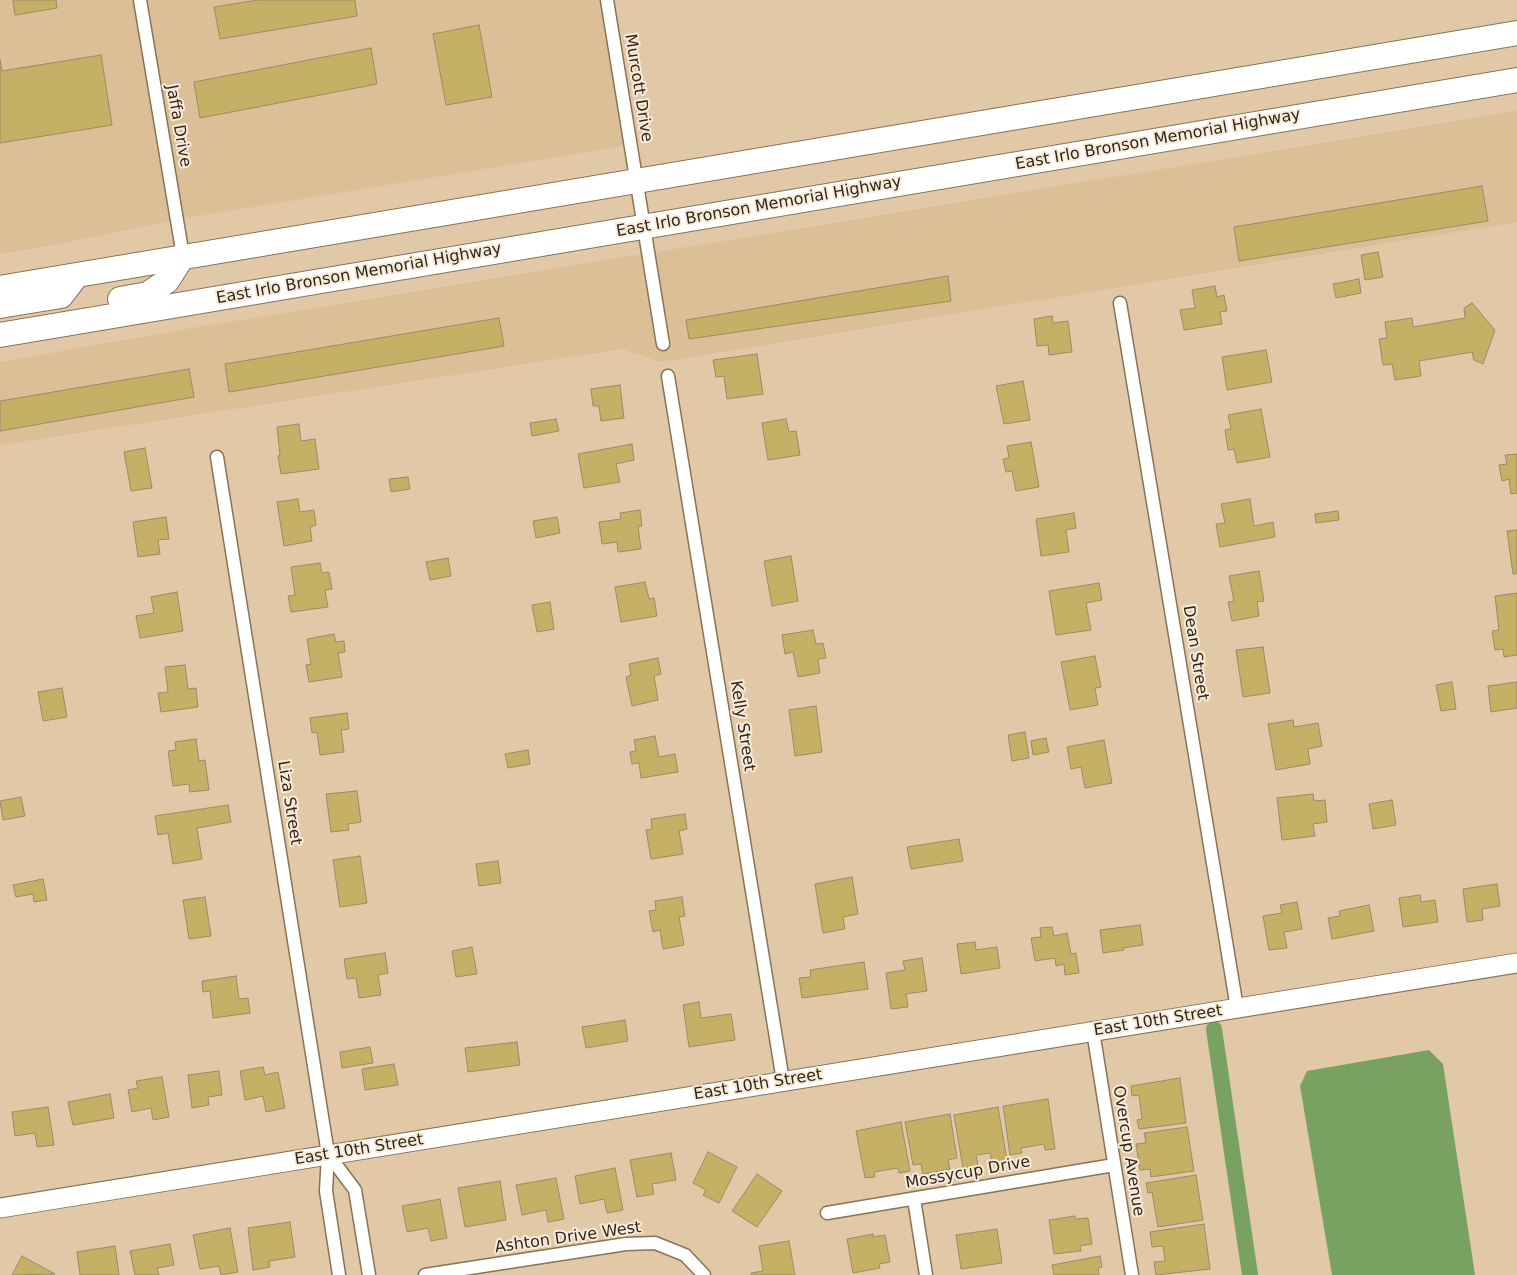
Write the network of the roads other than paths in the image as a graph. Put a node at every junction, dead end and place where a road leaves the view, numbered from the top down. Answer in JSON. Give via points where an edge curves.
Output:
{"nodes":[{"id":1,"x":140,"y":0,"type":"edge"},
{"id":2,"x":607,"y":0,"type":"edge"},
{"id":3,"x":1517,"y":33,"type":"edge"},
{"id":4,"x":1517,"y":80,"type":"edge"},
{"id":5,"x":637,"y":181,"type":"junction"},
{"id":6,"x":644,"y":226,"type":"junction"},
{"id":7,"x":183,"y":256,"type":"junction"},
{"id":8,"x":77,"y":275,"type":"junction"},
{"id":9,"x":0,"y":288,"type":"edge"},
{"id":10,"x":1120,"y":303,"type":"dead end"},
{"id":11,"x":0,"y":306,"type":"edge"},
{"id":12,"x":0,"y":320,"type":"edge"},
{"id":13,"x":0,"y":334,"type":"edge"},
{"id":14,"x":663,"y":344,"type":"dead end"},
{"id":15,"x":668,"y":376,"type":"dead end"},
{"id":16,"x":217,"y":457,"type":"dead end"},
{"id":17,"x":1517,"y":963,"type":"edge"},
{"id":18,"x":1237,"y":1008,"type":"junction"},
{"id":19,"x":1093,"y":1031,"type":"junction"},
{"id":20,"x":783,"y":1081,"type":"junction"},
{"id":21,"x":328,"y":1154,"type":"junction"},
{"id":22,"x":1114,"y":1165,"type":"junction"},
{"id":23,"x":914,"y":1199,"type":"junction"},
{"id":24,"x":0,"y":1208,"type":"edge"},
{"id":25,"x":827,"y":1213,"type":"dead end"},
{"id":26,"x":339,"y":1275,"type":"edge"},
{"id":27,"x":369,"y":1275,"type":"edge"},
{"id":28,"x":425,"y":1275,"type":"edge"},
{"id":29,"x":704,"y":1275,"type":"edge"},
{"id":30,"x":926,"y":1275,"type":"edge"},
{"id":31,"x":1132,"y":1275,"type":"edge"}],
"edges":[{"from":1,"to":7,"type":"street","name":"Jaffa Drive"},
{"from":2,"to":5,"type":"street","name":"Murcott Drive"},
{"from":3,"to":5,"type":"highway"},
{"from":4,"to":6,"type":"highway","name":"East Irlo Bronson Memorial Highway"},
{"from":5,"to":6,"type":"street"},
{"from":5,"to":7,"type":"highway"},
{"from":6,"to":13,"type":"highway","name":"East Irlo Bronson Memorial Highway"},
{"from":6,"to":14,"type":"street"},
{"from":7,"to":8,"type":"highway"},
{"from":7,"to":12,"type":"highway","via":[[166,281],[148,294]]},
{"from":8,"to":9,"type":"highway"},
{"from":8,"to":11,"type":"highway","via":[[61,296]]},
{"from":10,"to":18,"type":"street","name":"Dean Street"},
{"from":15,"to":20,"type":"street","name":"Kelly Street"},
{"from":16,"to":21,"type":"street","name":"Liza Street"},
{"from":17,"to":18,"type":"street","name":"East 10th Street"},
{"from":18,"to":19,"type":"street","name":"East 10th Street"},
{"from":19,"to":20,"type":"street","name":"East 10th Street"},
{"from":19,"to":22,"type":"street","name":"Overcup Avenue"},
{"from":20,"to":21,"type":"street","name":"East 10th Street"},
{"from":21,"to":24,"type":"street","name":"East 10th Street"},
{"from":21,"to":26,"type":"street","name":"Liza Street","via":[[326,1191]]},
{"from":21,"to":27,"type":"street","via":[[355,1190]]},
{"from":22,"to":23,"type":"street","name":"Mossycup Drive"},
{"from":22,"to":31,"type":"street","name":"Overcup Avenue"},
{"from":23,"to":25,"type":"street","name":"Mossycup Drive"},
{"from":23,"to":30,"type":"street"},
{"from":28,"to":29,"type":"street","name":"Ashton Drive West","via":[[626,1244],[655,1243],[685,1255]]}]}
